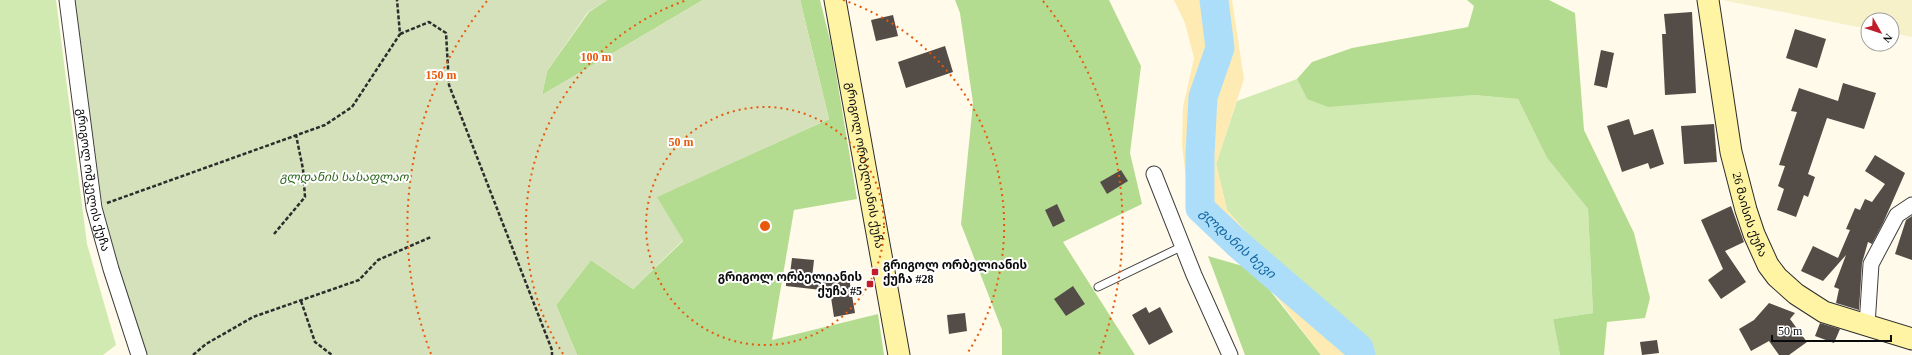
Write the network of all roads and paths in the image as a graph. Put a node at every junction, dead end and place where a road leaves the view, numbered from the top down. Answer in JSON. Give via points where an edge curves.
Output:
{"nodes":[{"id":1,"x":67,"y":0,"type":"edge"},
{"id":2,"x":397,"y":0,"type":"edge"},
{"id":3,"x":835,"y":0,"type":"edge"},
{"id":4,"x":1708,"y":0,"type":"edge"},
{"id":5,"x":400,"y":34,"type":"junction"},
{"id":6,"x":296,"y":135,"type":"junction"},
{"id":7,"x":1154,"y":174,"type":"dead end"},
{"id":8,"x":1912,"y":205,"type":"edge"},
{"id":9,"x":94,"y":208,"type":"junction"},
{"id":10,"x":274,"y":234,"type":"dead end"},
{"id":11,"x":431,"y":237,"type":"dead end"},
{"id":12,"x":1183,"y":246,"type":"junction"},
{"id":13,"x":1098,"y":287,"type":"dead end"},
{"id":14,"x":301,"y":301,"type":"junction"},
{"id":15,"x":1868,"y":325,"type":"junction"},
{"id":16,"x":1912,"y":339,"type":"edge"},
{"id":17,"x":139,"y":355,"type":"edge"},
{"id":18,"x":193,"y":355,"type":"edge"},
{"id":19,"x":332,"y":355,"type":"edge"},
{"id":20,"x":552,"y":355,"type":"edge"},
{"id":21,"x":899,"y":355,"type":"edge"},
{"id":22,"x":1230,"y":355,"type":"edge"}],
"edges":[{"from":1,"to":9,"type":"street","name":"გრიგოლ ოშკელის ქუჩა"},
{"from":2,"to":5,"type":"path"},
{"from":3,"to":21,"type":"street","name":"გრიგოლ ორბელიანის ქუჩა"},
{"from":4,"to":15,"type":"street","name":"26 მაისის ქუჩა","via":[[1731,152],[1746,210],[1761,252],[1777,277],[1812,306],[1834,316]]},
{"from":5,"to":6,"type":"path","via":[[352,107],[325,125]]},
{"from":5,"to":20,"type":"path","via":[[429,22],[446,33],[449,85]]},
{"from":6,"to":9,"type":"path"},
{"from":6,"to":10,"type":"path","via":[[303,169],[305,197]]},
{"from":7,"to":12,"type":"street"},
{"from":8,"to":15,"type":"street","via":[[1898,215],[1871,264]]},
{"from":9,"to":17,"type":"street","name":"გრიგოლ ოშკელის ქუჩა"},
{"from":11,"to":14,"type":"path","via":[[378,260],[359,280]]},
{"from":12,"to":13,"type":"lane"},
{"from":12,"to":22,"type":"street"},
{"from":14,"to":18,"type":"path","via":[[253,317],[206,344]]},
{"from":14,"to":19,"type":"path","via":[[315,342]]},
{"from":15,"to":16,"type":"street","name":"26 მაისის ქუჩა"}]}
